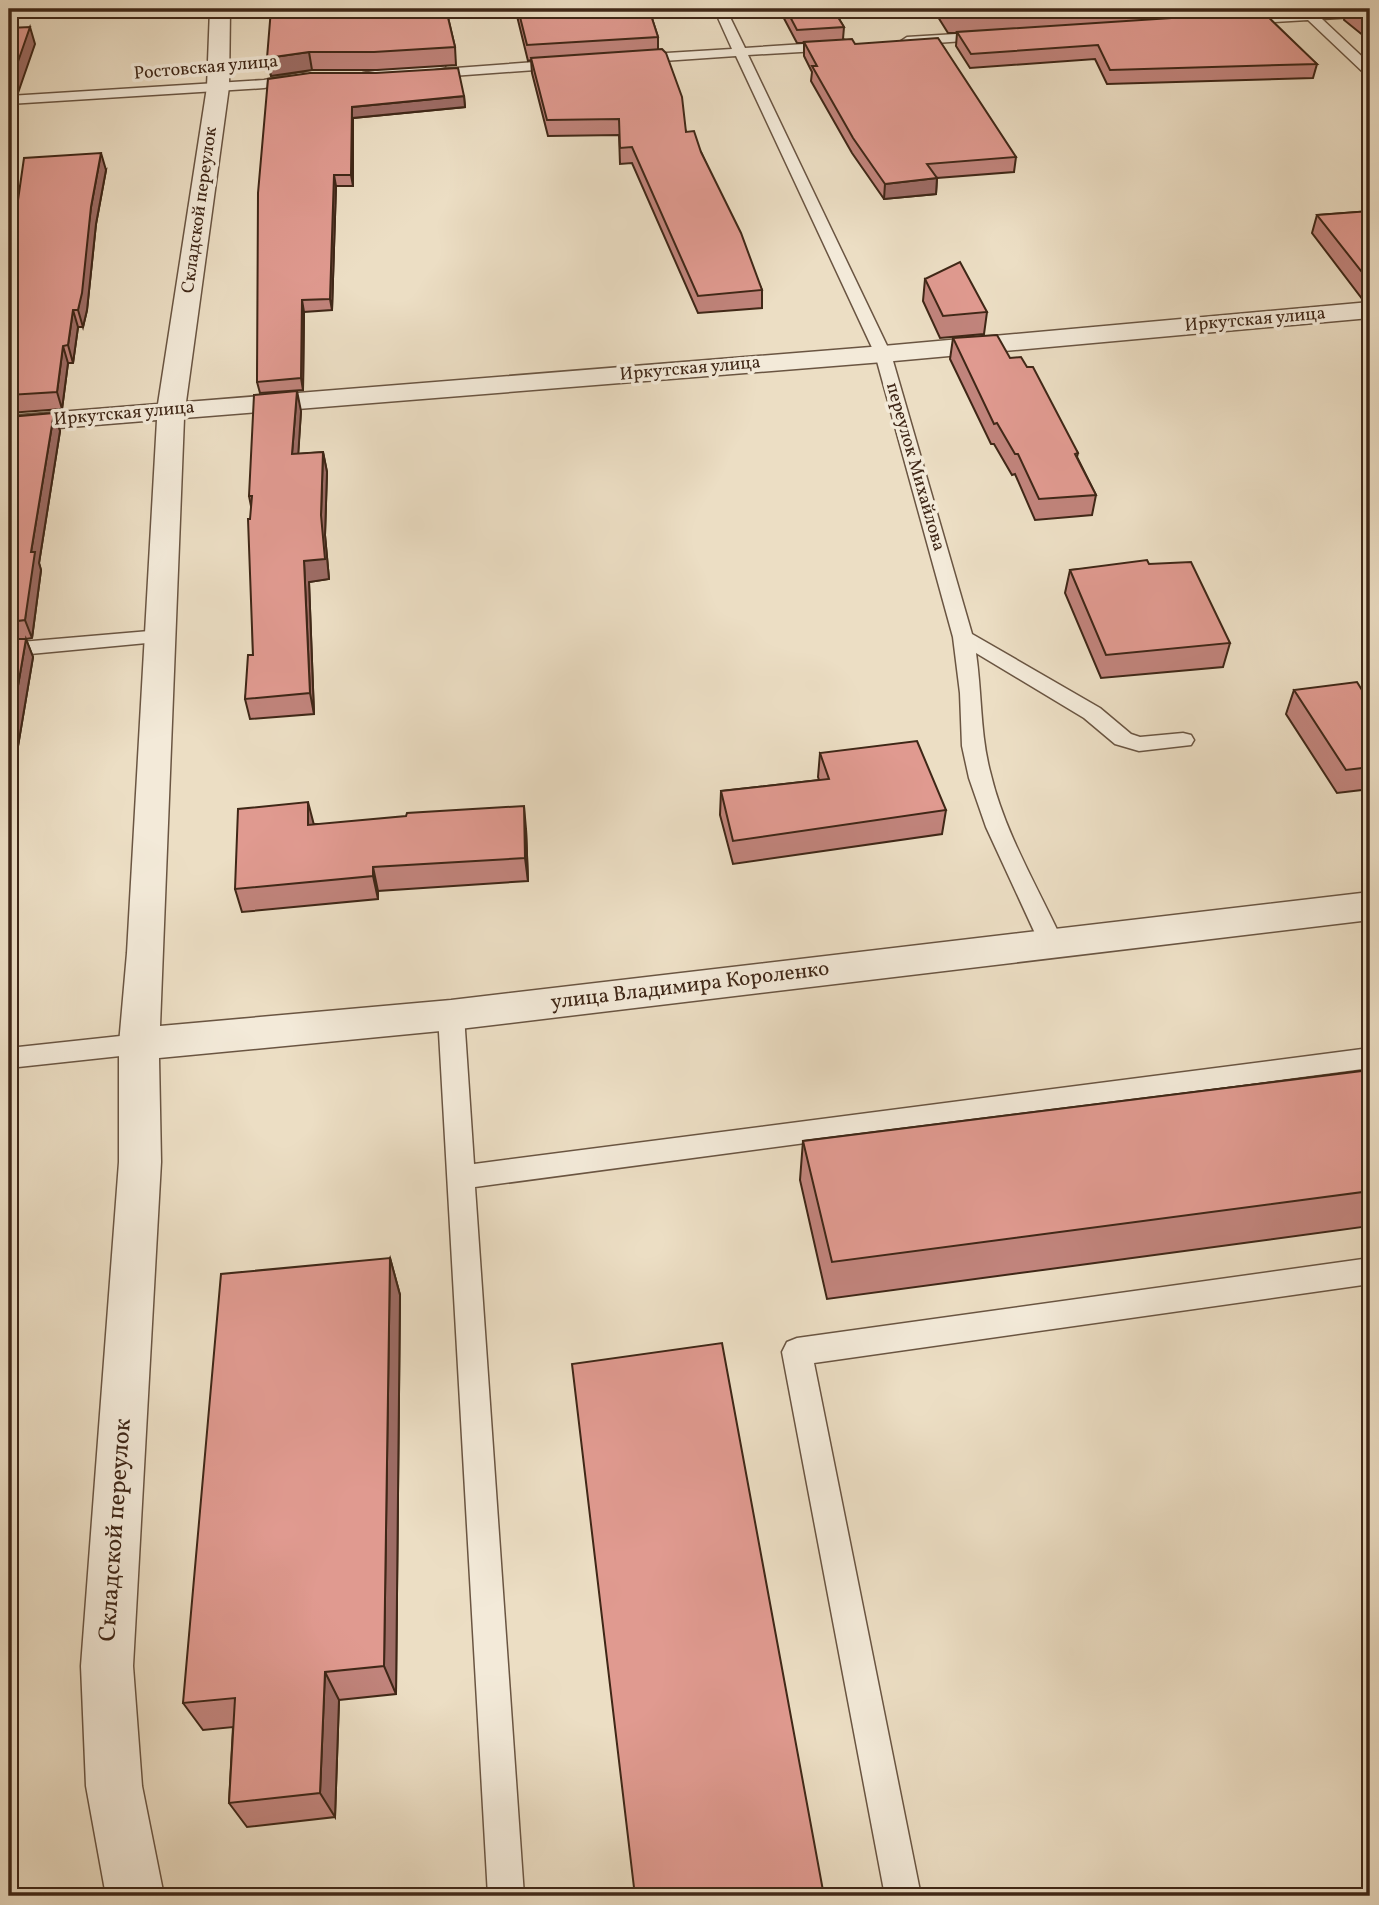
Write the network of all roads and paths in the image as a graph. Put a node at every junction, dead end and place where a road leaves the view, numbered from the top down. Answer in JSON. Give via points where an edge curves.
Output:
{"nodes":[{"id":1,"x":220,"y":9,"type":"edge"},
{"id":2,"x":720,"y":9,"type":"edge"},
{"id":3,"x":1307,"y":12,"type":"edge"},
{"id":4,"x":1370,"y":12,"type":"edge"},
{"id":5,"x":1227,"y":21,"type":"edge"},
{"id":6,"x":1004,"y":35,"type":"edge"},
{"id":7,"x":893,"y":42,"type":"edge"},
{"id":8,"x":851,"y":45,"type":"edge"},
{"id":9,"x":740,"y":52,"type":"junction"},
{"id":10,"x":619,"y":57,"type":"edge"},
{"id":11,"x":577,"y":58,"type":"edge"},
{"id":12,"x":1370,"y":71,"type":"edge"},
{"id":13,"x":312,"y":76,"type":"edge"},
{"id":14,"x":347,"y":77,"type":"edge"},
{"id":15,"x":218,"y":88,"type":"junction"},
{"id":16,"x":9,"y":100,"type":"edge"},
{"id":17,"x":1370,"y":310,"type":"edge"},
{"id":18,"x":883,"y":354,"type":"junction"},
{"id":19,"x":171,"y":410,"type":"junction"},
{"id":20,"x":9,"y":424,"type":"edge"},
{"id":21,"x":161,"y":636,"type":"junction"},
{"id":22,"x":963,"y":637,"type":"junction"},
{"id":23,"x":9,"y":650,"type":"edge"},
{"id":24,"x":1183,"y":740,"type":"dead end"},
{"id":25,"x":1370,"y":906,"type":"edge"},
{"id":26,"x":1051,"y":942,"type":"junction"},
{"id":27,"x":451,"y":1014,"type":"junction"},
{"id":28,"x":139,"y":1044,"type":"junction"},
{"id":29,"x":9,"y":1058,"type":"edge"},
{"id":30,"x":1370,"y":1058,"type":"edge"},
{"id":31,"x":462,"y":1177,"type":"junction"},
{"id":32,"x":1370,"y":1271,"type":"edge"},
{"id":33,"x":135,"y":1896,"type":"edge"},
{"id":34,"x":506,"y":1896,"type":"edge"},
{"id":35,"x":903,"y":1896,"type":"edge"}],
"edges":[{"from":1,"to":15,"type":"street","name":"Складской переулок"},
{"from":2,"to":9,"type":"lane","name":"переулок Михайлова"},
{"from":3,"to":4,"type":"lane"},
{"from":3,"to":5,"type":"lane"},
{"from":3,"to":12,"type":"lane"},
{"from":6,"to":7,"type":"lane"},
{"from":8,"to":9,"type":"lane"},
{"from":9,"to":10,"type":"lane"},
{"from":9,"to":18,"type":"lane","name":"переулок Михайлова"},
{"from":11,"to":14,"type":"lane","via":[[480,58]]},
{"from":13,"to":15,"type":"lane","name":"Ростовская улица"},
{"from":15,"to":16,"type":"lane","name":"Ростовская улица"},
{"from":15,"to":19,"type":"street","name":"Складской переулок"},
{"from":17,"to":18,"type":"street","name":"Иркутская улица"},
{"from":18,"to":19,"type":"street","name":"Иркутская улица"},
{"from":18,"to":22,"type":"lane","name":"переулок Михайлова"},
{"from":19,"to":20,"type":"street","name":"Иркутская улица"},
{"from":19,"to":21,"type":"street","name":"Складской переулок"},
{"from":21,"to":23,"type":"lane"},
{"from":21,"to":28,"type":"street","name":"Складской переулок"},
{"from":22,"to":24,"type":"lane","via":[[1091,713],[1123,739],[1139,744]]},
{"from":22,"to":26,"type":"lane","name":"переулок Михайлова","via":[[980,778],[997,827]]},
{"from":25,"to":26,"type":"street","name":"улица Владимира Короленко"},
{"from":26,"to":27,"type":"street","name":"улица Владимира Короленко"},
{"from":27,"to":28,"type":"street","name":"улица Владимира Короленко"},
{"from":27,"to":31,"type":"lane"},
{"from":28,"to":29,"type":"lane","name":"улица Владимира Короленко"},
{"from":28,"to":33,"type":"street","name":"Складской переулок","via":[[140,1162],[107,1666],[114,1786]]},
{"from":30,"to":31,"type":"lane"},
{"from":31,"to":34,"type":"lane"},
{"from":32,"to":35,"type":"lane","via":[[797,1352]]}]}
